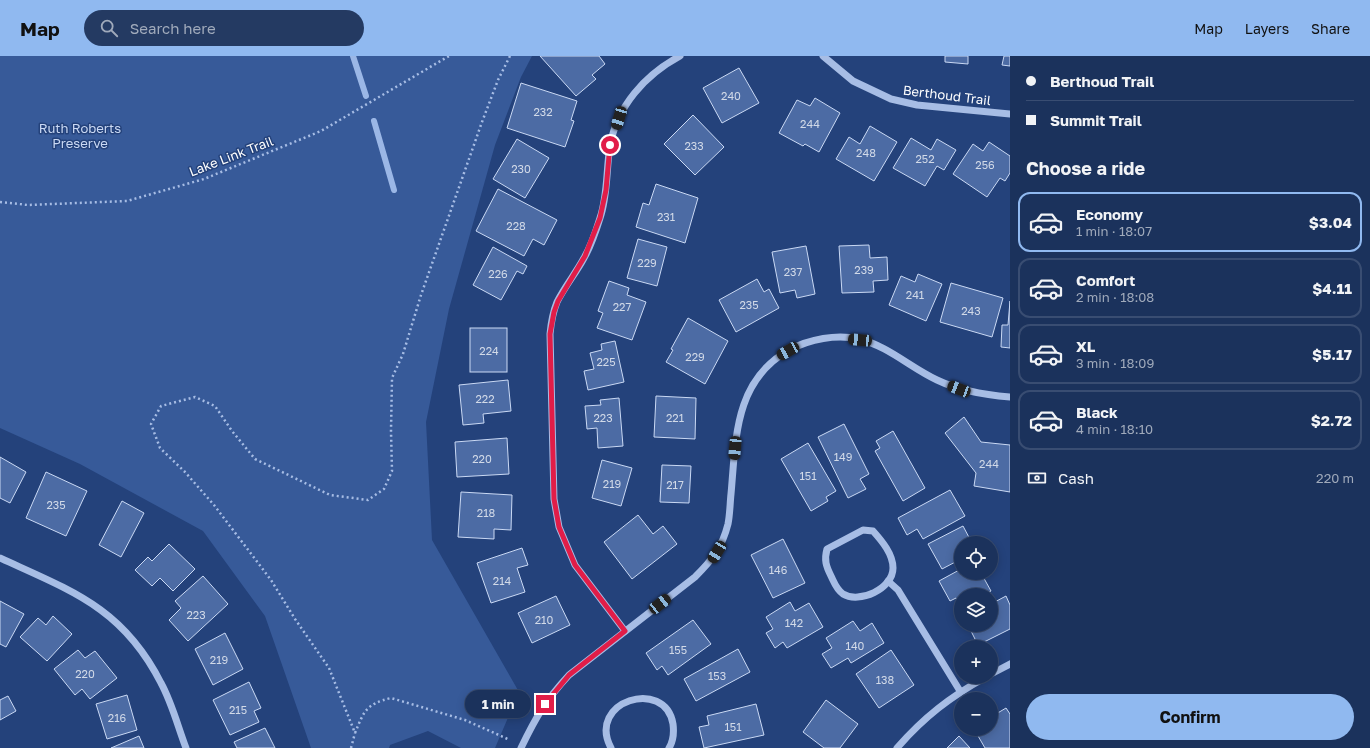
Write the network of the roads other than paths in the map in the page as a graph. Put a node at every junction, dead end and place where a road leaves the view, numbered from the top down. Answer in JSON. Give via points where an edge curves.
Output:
{"nodes":[{"id":1,"x":680,"y":56,"type":"edge"},
{"id":2,"x":823,"y":56,"type":"edge"},
{"id":3,"x":1010,"y":114,"type":"edge"},
{"id":4,"x":1010,"y":397,"type":"edge"},
{"id":5,"x":0,"y":558,"type":"edge"},
{"id":6,"x":888,"y":581,"type":"junction"},
{"id":7,"x":625,"y":631,"type":"junction"},
{"id":8,"x":1010,"y":664,"type":"edge"},
{"id":9,"x":998,"y":670,"type":"edge"},
{"id":10,"x":973,"y":684,"type":"edge"},
{"id":11,"x":960,"y":691,"type":"junction"},
{"id":12,"x":522,"y":746,"type":"edge"},
{"id":13,"x":186,"y":748,"type":"edge"},
{"id":14,"x":611,"y":748,"type":"edge"},
{"id":15,"x":669,"y":748,"type":"edge"},
{"id":16,"x":897,"y":748,"type":"edge"}],
"edges":[{"from":1,"to":7,"type":"street","via":[[659,69],[635,91],[619,118],[610,145],[606,190],[600,218],[585,256],[558,301],[550,334],[554,499],[559,527],[575,565]]},
{"from":2,"to":3,"type":"street","name":"Berthoud Trail","via":[[854,81],[891,99],[917,105]]},
{"from":4,"to":7,"type":"street","via":[[959,389],[937,381],[887,350],[860,340],[833,337],[821,339],[797,346],[779,356],[763,370],[748,391],[740,411],[728,523],[721,545],[695,577]]},
{"from":5,"to":13,"type":"street","via":[[95,604],[126,630],[141,648],[162,684]]},
{"from":6,"to":6,"type":"street","via":[[882,589],[873,594],[856,597],[843,594],[836,588],[826,565],[827,549],[863,530],[873,531],[886,546],[893,567]]},
{"from":6,"to":11,"type":"street","via":[[898,590]]},
{"from":7,"to":12,"type":"street","via":[[569,675],[538,713]]},
{"from":8,"to":9,"type":"street"},
{"from":10,"to":11,"type":"street"},
{"from":11,"to":16,"type":"street","via":[[915,727]]},
{"from":14,"to":15,"type":"street","via":[[607,736],[610,715],[621,704],[636,698],[648,698],[667,711],[672,721],[674,733]]}]}
